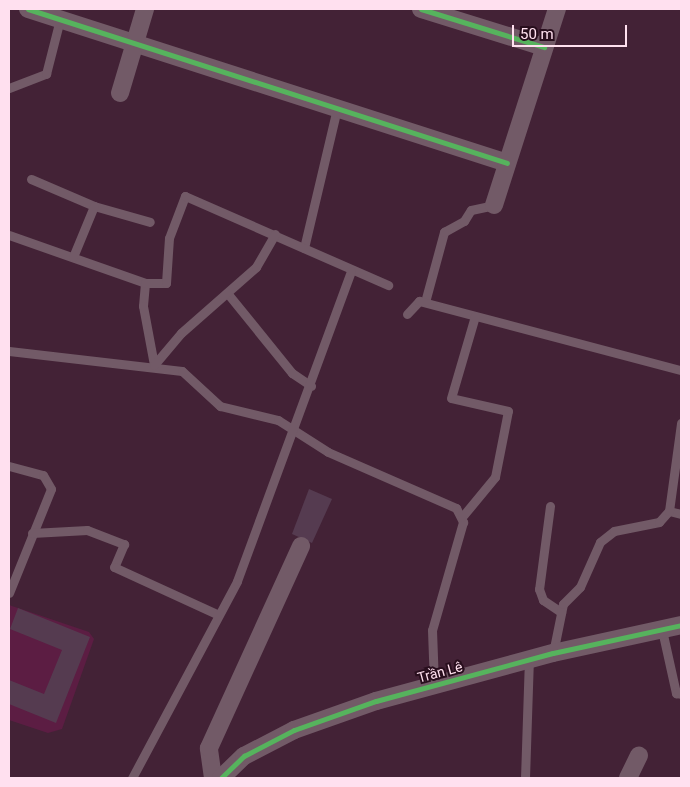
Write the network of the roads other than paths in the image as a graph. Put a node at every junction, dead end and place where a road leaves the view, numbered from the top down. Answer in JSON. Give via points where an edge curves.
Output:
{"nodes":[{"id":1,"x":28,"y":9,"type":"edge"},
{"id":2,"x":145,"y":9,"type":"edge"},
{"id":3,"x":421,"y":9,"type":"edge"},
{"id":4,"x":557,"y":9,"type":"edge"},
{"id":5,"x":60,"y":19,"type":"junction"},
{"id":6,"x":134,"y":43,"type":"junction"},
{"id":7,"x":544,"y":47,"type":"junction"},
{"id":8,"x":9,"y":88,"type":"edge"},
{"id":9,"x":120,"y":93,"type":"dead end"},
{"id":10,"x":337,"y":108,"type":"junction"},
{"id":11,"x":507,"y":163,"type":"junction"},
{"id":12,"x":31,"y":180,"type":"dead end"},
{"id":13,"x":494,"y":205,"type":"joint"},
{"id":14,"x":94,"y":206,"type":"junction"},
{"id":15,"x":150,"y":222,"type":"dead end"},
{"id":16,"x":9,"y":234,"type":"edge"},
{"id":17,"x":275,"y":234,"type":"junction"},
{"id":18,"x":304,"y":248,"type":"junction"},
{"id":19,"x":73,"y":257,"type":"junction"},
{"id":20,"x":351,"y":271,"type":"junction"},
{"id":21,"x":145,"y":283,"type":"junction"},
{"id":22,"x":388,"y":285,"type":"dead end"},
{"id":23,"x":228,"y":294,"type":"junction"},
{"id":24,"x":425,"y":302,"type":"junction"},
{"id":25,"x":407,"y":314,"type":"dead end"},
{"id":26,"x":475,"y":316,"type":"junction"},
{"id":27,"x":9,"y":351,"type":"edge"},
{"id":28,"x":154,"y":365,"type":"junction"},
{"id":29,"x":681,"y":370,"type":"edge"},
{"id":30,"x":311,"y":386,"type":"junction"},
{"id":31,"x":681,"y":423,"type":"edge"},
{"id":32,"x":294,"y":432,"type":"junction"},
{"id":33,"x":9,"y":466,"type":"edge"},
{"id":34,"x":550,"y":506,"type":"dead end"},
{"id":35,"x":668,"y":511,"type":"junction"},
{"id":36,"x":681,"y":514,"type":"edge"},
{"id":37,"x":462,"y":516,"type":"junction"},
{"id":38,"x":32,"y":533,"type":"junction"},
{"id":39,"x":301,"y":546,"type":"dead end"},
{"id":40,"x":9,"y":593,"type":"edge"},
{"id":41,"x":561,"y":612,"type":"junction"},
{"id":42,"x":219,"y":615,"type":"junction"},
{"id":43,"x":681,"y":626,"type":"edge"},
{"id":44,"x":662,"y":630,"type":"junction"},
{"id":45,"x":553,"y":653,"type":"junction"},
{"id":46,"x":529,"y":660,"type":"junction"},
{"id":47,"x":434,"y":685,"type":"junction"},
{"id":48,"x":681,"y":694,"type":"edge"},
{"id":49,"x":639,"y":755,"type":"dead end"},
{"id":50,"x":132,"y":778,"type":"edge"},
{"id":51,"x":213,"y":778,"type":"edge"},
{"id":52,"x":221,"y":778,"type":"edge"},
{"id":53,"x":525,"y":778,"type":"edge"},
{"id":54,"x":628,"y":778,"type":"edge"}],
"edges":[{"from":1,"to":5,"type":"street"},
{"from":2,"to":6,"type":"street"},
{"from":3,"to":7,"type":"street"},
{"from":4,"to":7,"type":"street"},
{"from":5,"to":6,"type":"street"},
{"from":5,"to":8,"type":"lane","via":[[46,74]]},
{"from":6,"to":9,"type":"street"},
{"from":6,"to":10,"type":"street"},
{"from":7,"to":11,"type":"street"},
{"from":10,"to":11,"type":"street"},
{"from":10,"to":18,"type":"lane"},
{"from":11,"to":13,"type":"street"},
{"from":12,"to":14,"type":"lane"},
{"from":13,"to":24,"type":"lane","via":[[471,210],[464,221],[444,232]]},
{"from":14,"to":15,"type":"lane"},
{"from":14,"to":19,"type":"lane"},
{"from":16,"to":19,"type":"lane"},
{"from":17,"to":18,"type":"lane"},
{"from":17,"to":21,"type":"lane","via":[[185,196],[169,238],[166,283]]},
{"from":17,"to":23,"type":"lane","via":[[256,267]]},
{"from":18,"to":20,"type":"lane"},
{"from":19,"to":21,"type":"lane"},
{"from":20,"to":22,"type":"lane"},
{"from":20,"to":30,"type":"lane"},
{"from":21,"to":28,"type":"lane","via":[[143,306]]},
{"from":23,"to":28,"type":"lane","via":[[181,333]]},
{"from":23,"to":30,"type":"lane","via":[[292,373]]},
{"from":24,"to":25,"type":"lane","via":[[419,300]]},
{"from":24,"to":26,"type":"lane"},
{"from":26,"to":29,"type":"lane"},
{"from":26,"to":37,"type":"lane","via":[[452,398],[508,411],[495,477]]},
{"from":27,"to":28,"type":"lane"},
{"from":28,"to":32,"type":"lane","via":[[182,371],[220,406],[278,420]]},
{"from":30,"to":32,"type":"lane"},
{"from":31,"to":35,"type":"lane"},
{"from":32,"to":37,"type":"lane","via":[[328,452],[456,508]]},
{"from":32,"to":42,"type":"lane","via":[[237,581]]},
{"from":33,"to":38,"type":"lane","via":[[43,475],[50,483]]},
{"from":34,"to":41,"type":"lane","via":[[539,589],[543,600]]},
{"from":35,"to":36,"type":"lane"},
{"from":35,"to":41,"type":"lane","via":[[659,522],[605,536],[580,587]]},
{"from":37,"to":47,"type":"lane","via":[[432,630]]},
{"from":38,"to":40,"type":"lane"},
{"from":38,"to":42,"type":"lane","via":[[87,530],[124,544],[114,567]]},
{"from":39,"to":51,"type":"street","via":[[209,748]]},
{"from":41,"to":45,"type":"lane"},
{"from":42,"to":50,"type":"lane"},
{"from":43,"to":44,"type":"street","name":"Trần Lê"},
{"from":44,"to":45,"type":"street","name":"Trần Lê"},
{"from":44,"to":48,"type":"lane","via":[[676,693]]},
{"from":45,"to":46,"type":"street","name":"Trần Lê"},
{"from":46,"to":47,"type":"street","name":"Trần Lê"},
{"from":46,"to":53,"type":"lane"},
{"from":47,"to":52,"type":"street","name":"Trần Lê","via":[[294,730],[244,756]]},
{"from":49,"to":54,"type":"street"}]}
